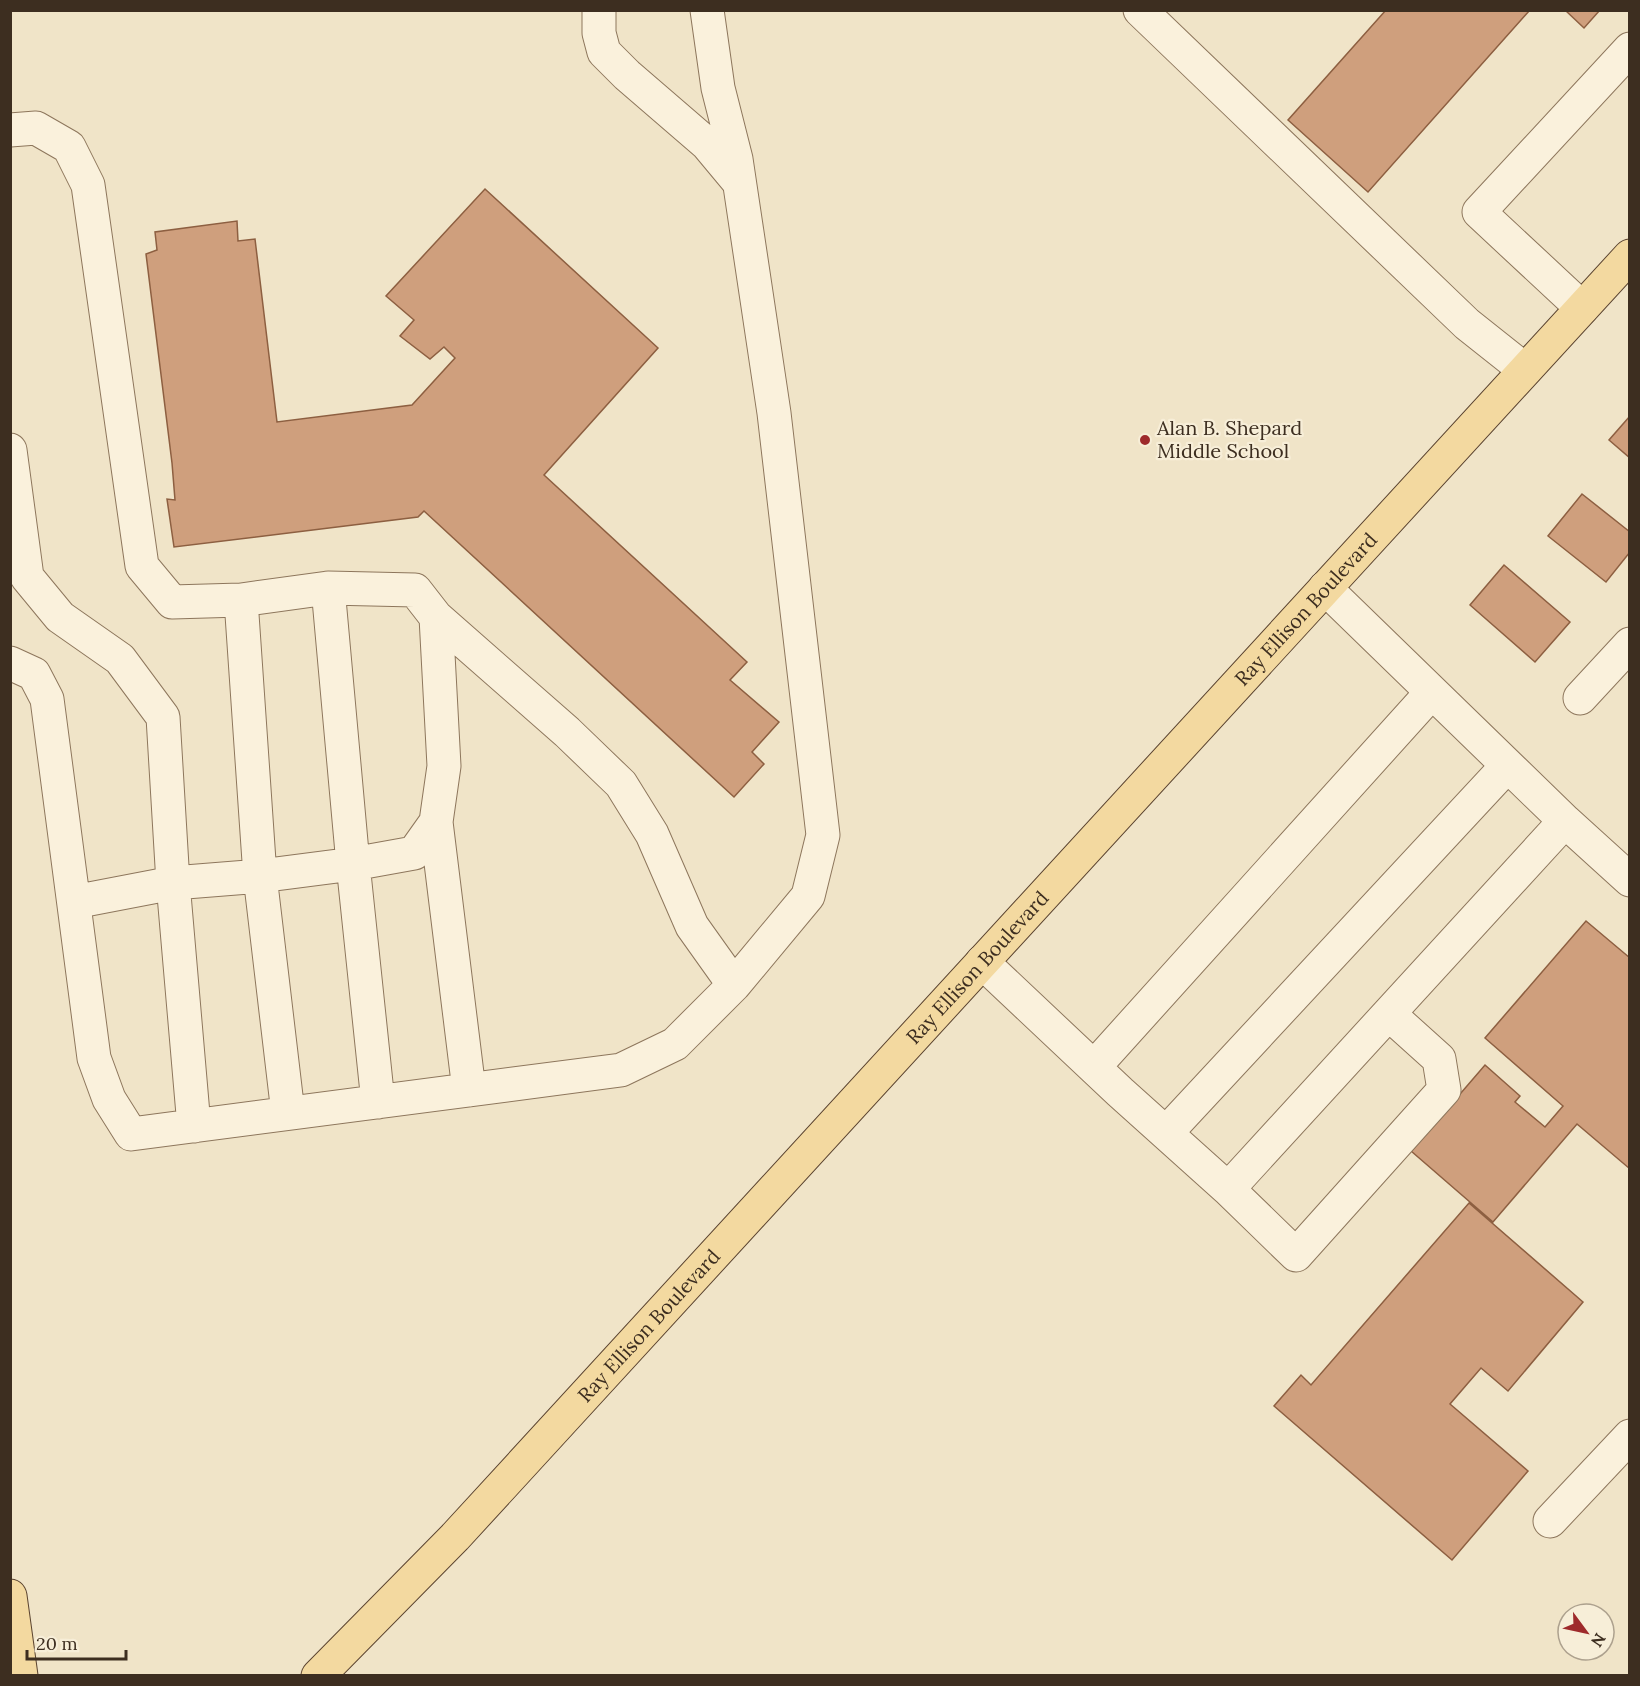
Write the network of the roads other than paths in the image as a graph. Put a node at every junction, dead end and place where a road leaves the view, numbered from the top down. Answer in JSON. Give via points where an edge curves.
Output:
{"nodes":[{"id":1,"x":599,"y":10,"type":"edge"},
{"id":2,"x":707,"y":10,"type":"edge"},
{"id":3,"x":1140,"y":10,"type":"edge"},
{"id":4,"x":1629,"y":49,"type":"edge"},
{"id":5,"x":10,"y":130,"type":"edge"},
{"id":6,"x":740,"y":184,"type":"junction"},
{"id":7,"x":1629,"y":256,"type":"edge"},
{"id":8,"x":1582,"y":308,"type":"junction"},
{"id":9,"x":1525,"y":370,"type":"junction"},
{"id":10,"x":10,"y":450,"type":"edge"},
{"id":11,"x":328,"y":588,"type":"junction"},
{"id":12,"x":1325,"y":588,"type":"junction"},
{"id":13,"x":241,"y":600,"type":"junction"},
{"id":14,"x":436,"y":616,"type":"junction"},
{"id":15,"x":1629,"y":644,"type":"edge"},
{"id":16,"x":10,"y":663,"type":"edge"},
{"id":17,"x":1432,"y":692,"type":"junction"},
{"id":18,"x":1580,"y":698,"type":"dead end"},
{"id":19,"x":1507,"y":766,"type":"junction"},
{"id":20,"x":1565,"y":821,"type":"junction"},
{"id":21,"x":436,"y":822,"type":"junction"},
{"id":22,"x":353,"y":864,"type":"junction"},
{"id":23,"x":260,"y":876,"type":"junction"},
{"id":24,"x":1629,"y":880,"type":"edge"},
{"id":25,"x":173,"y":883,"type":"junction"},
{"id":26,"x":74,"y":902,"type":"junction"},
{"id":27,"x":982,"y":962,"type":"junction"},
{"id":28,"x":735,"y":986,"type":"junction"},
{"id":29,"x":1389,"y":1014,"type":"junction"},
{"id":30,"x":1094,"y":1067,"type":"junction"},
{"id":31,"x":469,"y":1090,"type":"junction"},
{"id":32,"x":378,"y":1102,"type":"junction"},
{"id":33,"x":288,"y":1113,"type":"junction"},
{"id":34,"x":194,"y":1126,"type":"junction"},
{"id":35,"x":1166,"y":1133,"type":"junction"},
{"id":36,"x":1228,"y":1189,"type":"junction"},
{"id":37,"x":1629,"y":1436,"type":"edge"},
{"id":38,"x":1550,"y":1521,"type":"dead end"},
{"id":39,"x":10,"y":1596,"type":"edge"},
{"id":40,"x":21,"y":1676,"type":"edge"},
{"id":41,"x":318,"y":1676,"type":"edge"}],
"edges":[{"from":1,"to":6,"type":"street","via":[[604,52],[707,144]]},
{"from":2,"to":6,"type":"street","via":[[718,88]]},
{"from":3,"to":9,"type":"street","via":[[1467,324]]},
{"from":4,"to":8,"type":"street","via":[[1479,212]]},
{"from":5,"to":13,"type":"street","via":[[36,128],[69,147],[88,185],[142,566],[172,602]]},
{"from":6,"to":28,"type":"street","via":[[774,413],[823,835],[808,896]]},
{"from":7,"to":8,"type":"main road","name":"Ray Ellison Boulevard"},
{"from":8,"to":9,"type":"main road","name":"Ray Ellison Boulevard"},
{"from":9,"to":12,"type":"main road","name":"Ray Ellison Boulevard"},
{"from":10,"to":25,"type":"street","via":[[27,577],[60,617],[120,659],[163,717]]},
{"from":11,"to":13,"type":"street"},
{"from":11,"to":14,"type":"street","via":[[415,590]]},
{"from":11,"to":22,"type":"street"},
{"from":12,"to":17,"type":"street"},
{"from":12,"to":27,"type":"main road","name":"Ray Ellison Boulevard"},
{"from":13,"to":23,"type":"street"},
{"from":14,"to":21,"type":"street","via":[[444,766]]},
{"from":14,"to":28,"type":"street","via":[[621,784],[652,834],[692,926]]},
{"from":15,"to":18,"type":"street"},
{"from":16,"to":26,"type":"street","via":[[34,674],[47,699]]},
{"from":17,"to":19,"type":"street"},
{"from":17,"to":30,"type":"street"},
{"from":19,"to":20,"type":"street"},
{"from":19,"to":35,"type":"street"},
{"from":20,"to":24,"type":"street"},
{"from":20,"to":29,"type":"street"},
{"from":21,"to":22,"type":"street","via":[[414,853]]},
{"from":21,"to":31,"type":"street"},
{"from":22,"to":23,"type":"street"},
{"from":22,"to":32,"type":"street"},
{"from":23,"to":25,"type":"street"},
{"from":23,"to":33,"type":"street"},
{"from":25,"to":26,"type":"street"},
{"from":25,"to":34,"type":"street"},
{"from":26,"to":34,"type":"street","via":[[94,1058],[109,1099],[131,1134]]},
{"from":27,"to":30,"type":"street"},
{"from":27,"to":41,"type":"main road","name":"Ray Ellison Boulevard","via":[[455,1537]]},
{"from":28,"to":31,"type":"street","via":[[675,1044],[621,1070]]},
{"from":29,"to":36,"type":"street"},
{"from":29,"to":36,"type":"street","via":[[1439,1059],[1444,1090],[1296,1255]]},
{"from":30,"to":35,"type":"street"},
{"from":31,"to":32,"type":"street"},
{"from":32,"to":33,"type":"street"},
{"from":33,"to":34,"type":"street"},
{"from":35,"to":36,"type":"street"},
{"from":37,"to":38,"type":"street"},
{"from":39,"to":40,"type":"main road"}]}
